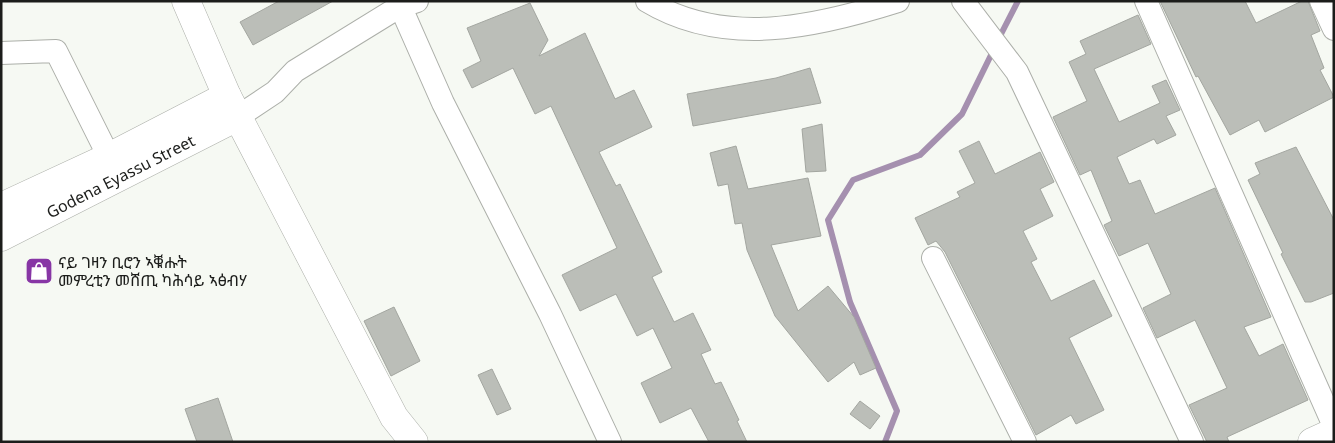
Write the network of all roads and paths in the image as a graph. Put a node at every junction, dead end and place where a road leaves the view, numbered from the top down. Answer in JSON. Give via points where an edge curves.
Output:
{"nodes":[{"id":1,"x":170,"y":1,"type":"edge"},
{"id":2,"x":186,"y":1,"type":"edge"},
{"id":3,"x":646,"y":1,"type":"edge"},
{"id":4,"x":898,"y":1,"type":"edge"},
{"id":5,"x":962,"y":1,"type":"edge"},
{"id":6,"x":1146,"y":1,"type":"edge"},
{"id":7,"x":1321,"y":1,"type":"edge"},
{"id":8,"x":405,"y":3,"type":"edge"},
{"id":9,"x":1334,"y":29,"type":"edge"},
{"id":10,"x":1,"y":53,"type":"edge"},
{"id":11,"x":227,"y":109,"type":"junction"},
{"id":12,"x":109,"y":158,"type":"junction"},
{"id":13,"x":1,"y":207,"type":"edge"},
{"id":14,"x":1,"y":237,"type":"edge"},
{"id":15,"x":932,"y":258,"type":"dead end"},
{"id":16,"x":1334,"y":426,"type":"edge"},
{"id":17,"x":1334,"y":432,"type":"edge"},
{"id":18,"x":392,"y":442,"type":"edge"},
{"id":19,"x":414,"y":442,"type":"edge"},
{"id":20,"x":610,"y":442,"type":"edge"},
{"id":21,"x":1025,"y":442,"type":"edge"},
{"id":22,"x":1192,"y":442,"type":"edge"},
{"id":23,"x":1312,"y":442,"type":"edge"}],
"edges":[{"from":1,"to":11,"type":"main road"},
{"from":2,"to":11,"type":"main road"},
{"from":3,"to":4,"type":"street","via":[[685,20],[718,28],[775,30],[872,10]]},
{"from":5,"to":22,"type":"street","via":[[1011,64]]},
{"from":6,"to":16,"type":"street"},
{"from":7,"to":9,"type":"street"},
{"from":8,"to":11,"type":"street","via":[[295,71],[275,92]]},
{"from":8,"to":20,"type":"street","via":[[443,103],[550,314]]},
{"from":10,"to":12,"type":"street","via":[[56,51]]},
{"from":11,"to":12,"type":"main road"},
{"from":11,"to":14,"type":"main road","name":"Godena Eyassu Street"},
{"from":11,"to":18,"type":"main road","via":[[361,395]]},
{"from":11,"to":19,"type":"main road","via":[[394,418]]},
{"from":12,"to":13,"type":"main road"},
{"from":15,"to":21,"type":"street"},
{"from":17,"to":23,"type":"main road"}]}
